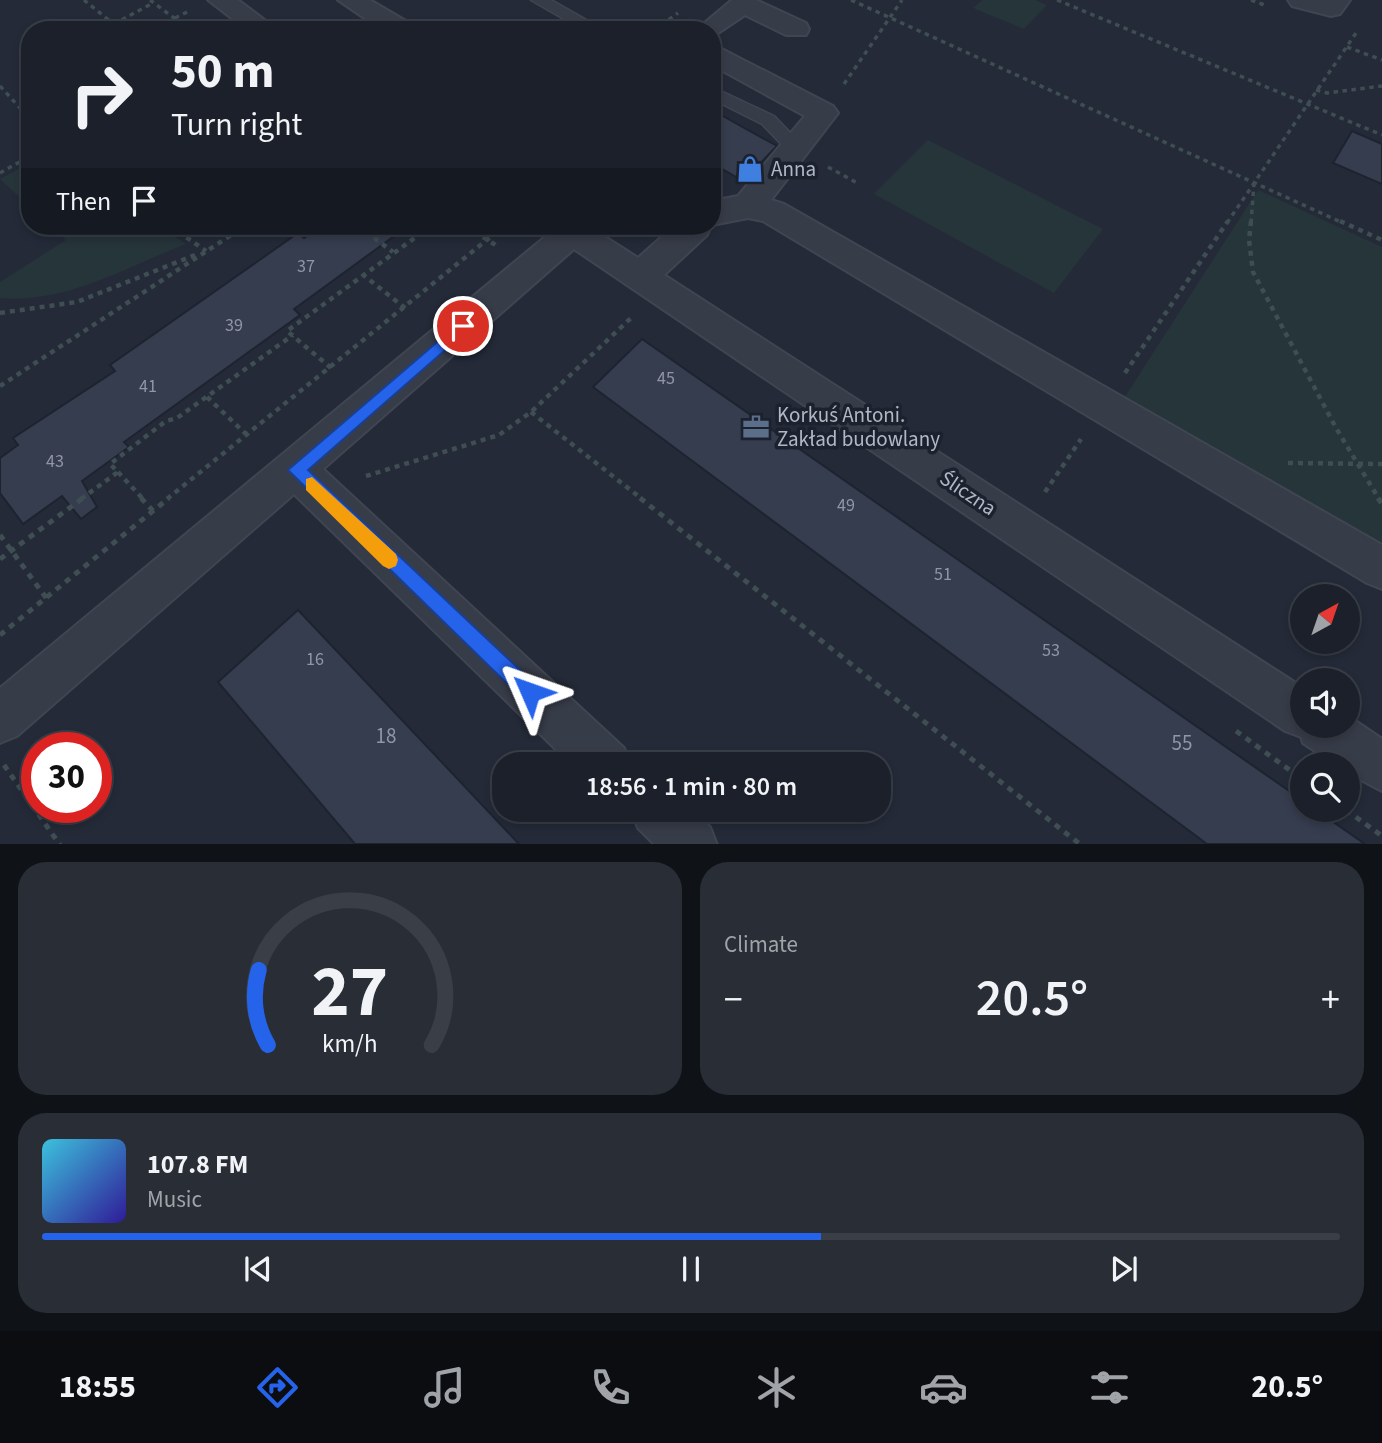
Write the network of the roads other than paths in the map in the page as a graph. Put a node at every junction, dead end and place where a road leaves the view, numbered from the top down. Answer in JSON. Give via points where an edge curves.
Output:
{"nodes":[{"id":1,"x":221,"y":0,"type":"edge"},
{"id":2,"x":351,"y":0,"type":"edge"},
{"id":3,"x":539,"y":0,"type":"edge"},
{"id":4,"x":1301,"y":0,"type":"edge"},
{"id":5,"x":1337,"y":0,"type":"edge"},
{"id":6,"x":252,"y":21,"type":"edge"},
{"id":7,"x":386,"y":21,"type":"edge"},
{"id":8,"x":579,"y":21,"type":"edge"},
{"id":9,"x":721,"y":21,"type":"edge"},
{"id":10,"x":796,"y":29,"type":"dead end"},
{"id":11,"x":721,"y":58,"type":"edge"},
{"id":12,"x":721,"y":96,"type":"edge"},
{"id":13,"x":796,"y":149,"type":"junction"},
{"id":14,"x":748,"y":206,"type":"junction"},
{"id":15,"x":721,"y":211,"type":"edge"},
{"id":16,"x":562,"y":235,"type":"edge"},
{"id":17,"x":575,"y":235,"type":"edge"},
{"id":18,"x":688,"y":235,"type":"edge"},
{"id":19,"x":639,"y":294,"type":"junction"},
{"id":20,"x":307,"y":480,"type":"junction"},
{"id":21,"x":1382,"y":568,"type":"edge"},
{"id":22,"x":1290,"y":706,"type":"edge"},
{"id":23,"x":0,"y":719,"type":"edge"},
{"id":24,"x":1338,"y":738,"type":"edge"},
{"id":25,"x":593,"y":752,"type":"edge"},
{"id":26,"x":1382,"y":767,"type":"edge"},
{"id":27,"x":668,"y":822,"type":"edge"},
{"id":28,"x":691,"y":844,"type":"edge"}],
"edges":[{"from":1,"to":6,"type":"street"},
{"from":2,"to":7,"type":"street"},
{"from":3,"to":8,"type":"lane"},
{"from":4,"to":5,"type":"street","via":[[1331,8]]},
{"from":9,"to":10,"type":"street","via":[[743,4]]},
{"from":11,"to":13,"type":"street","via":[[824,113]]},
{"from":12,"to":13,"type":"lane","via":[[768,120]]},
{"from":13,"to":14,"type":"street"},
{"from":14,"to":15,"type":"street"},
{"from":14,"to":21,"type":"street","via":[[773,212]]},
{"from":16,"to":20,"type":"street"},
{"from":17,"to":19,"type":"street","name":"Śliczna"},
{"from":18,"to":19,"type":"street"},
{"from":19,"to":22,"type":"street","name":"Śliczna","via":[[1021,529]]},
{"from":20,"to":23,"type":"street"},
{"from":20,"to":25,"type":"street"},
{"from":24,"to":26,"type":"street"},
{"from":27,"to":28,"type":"street"}]}
